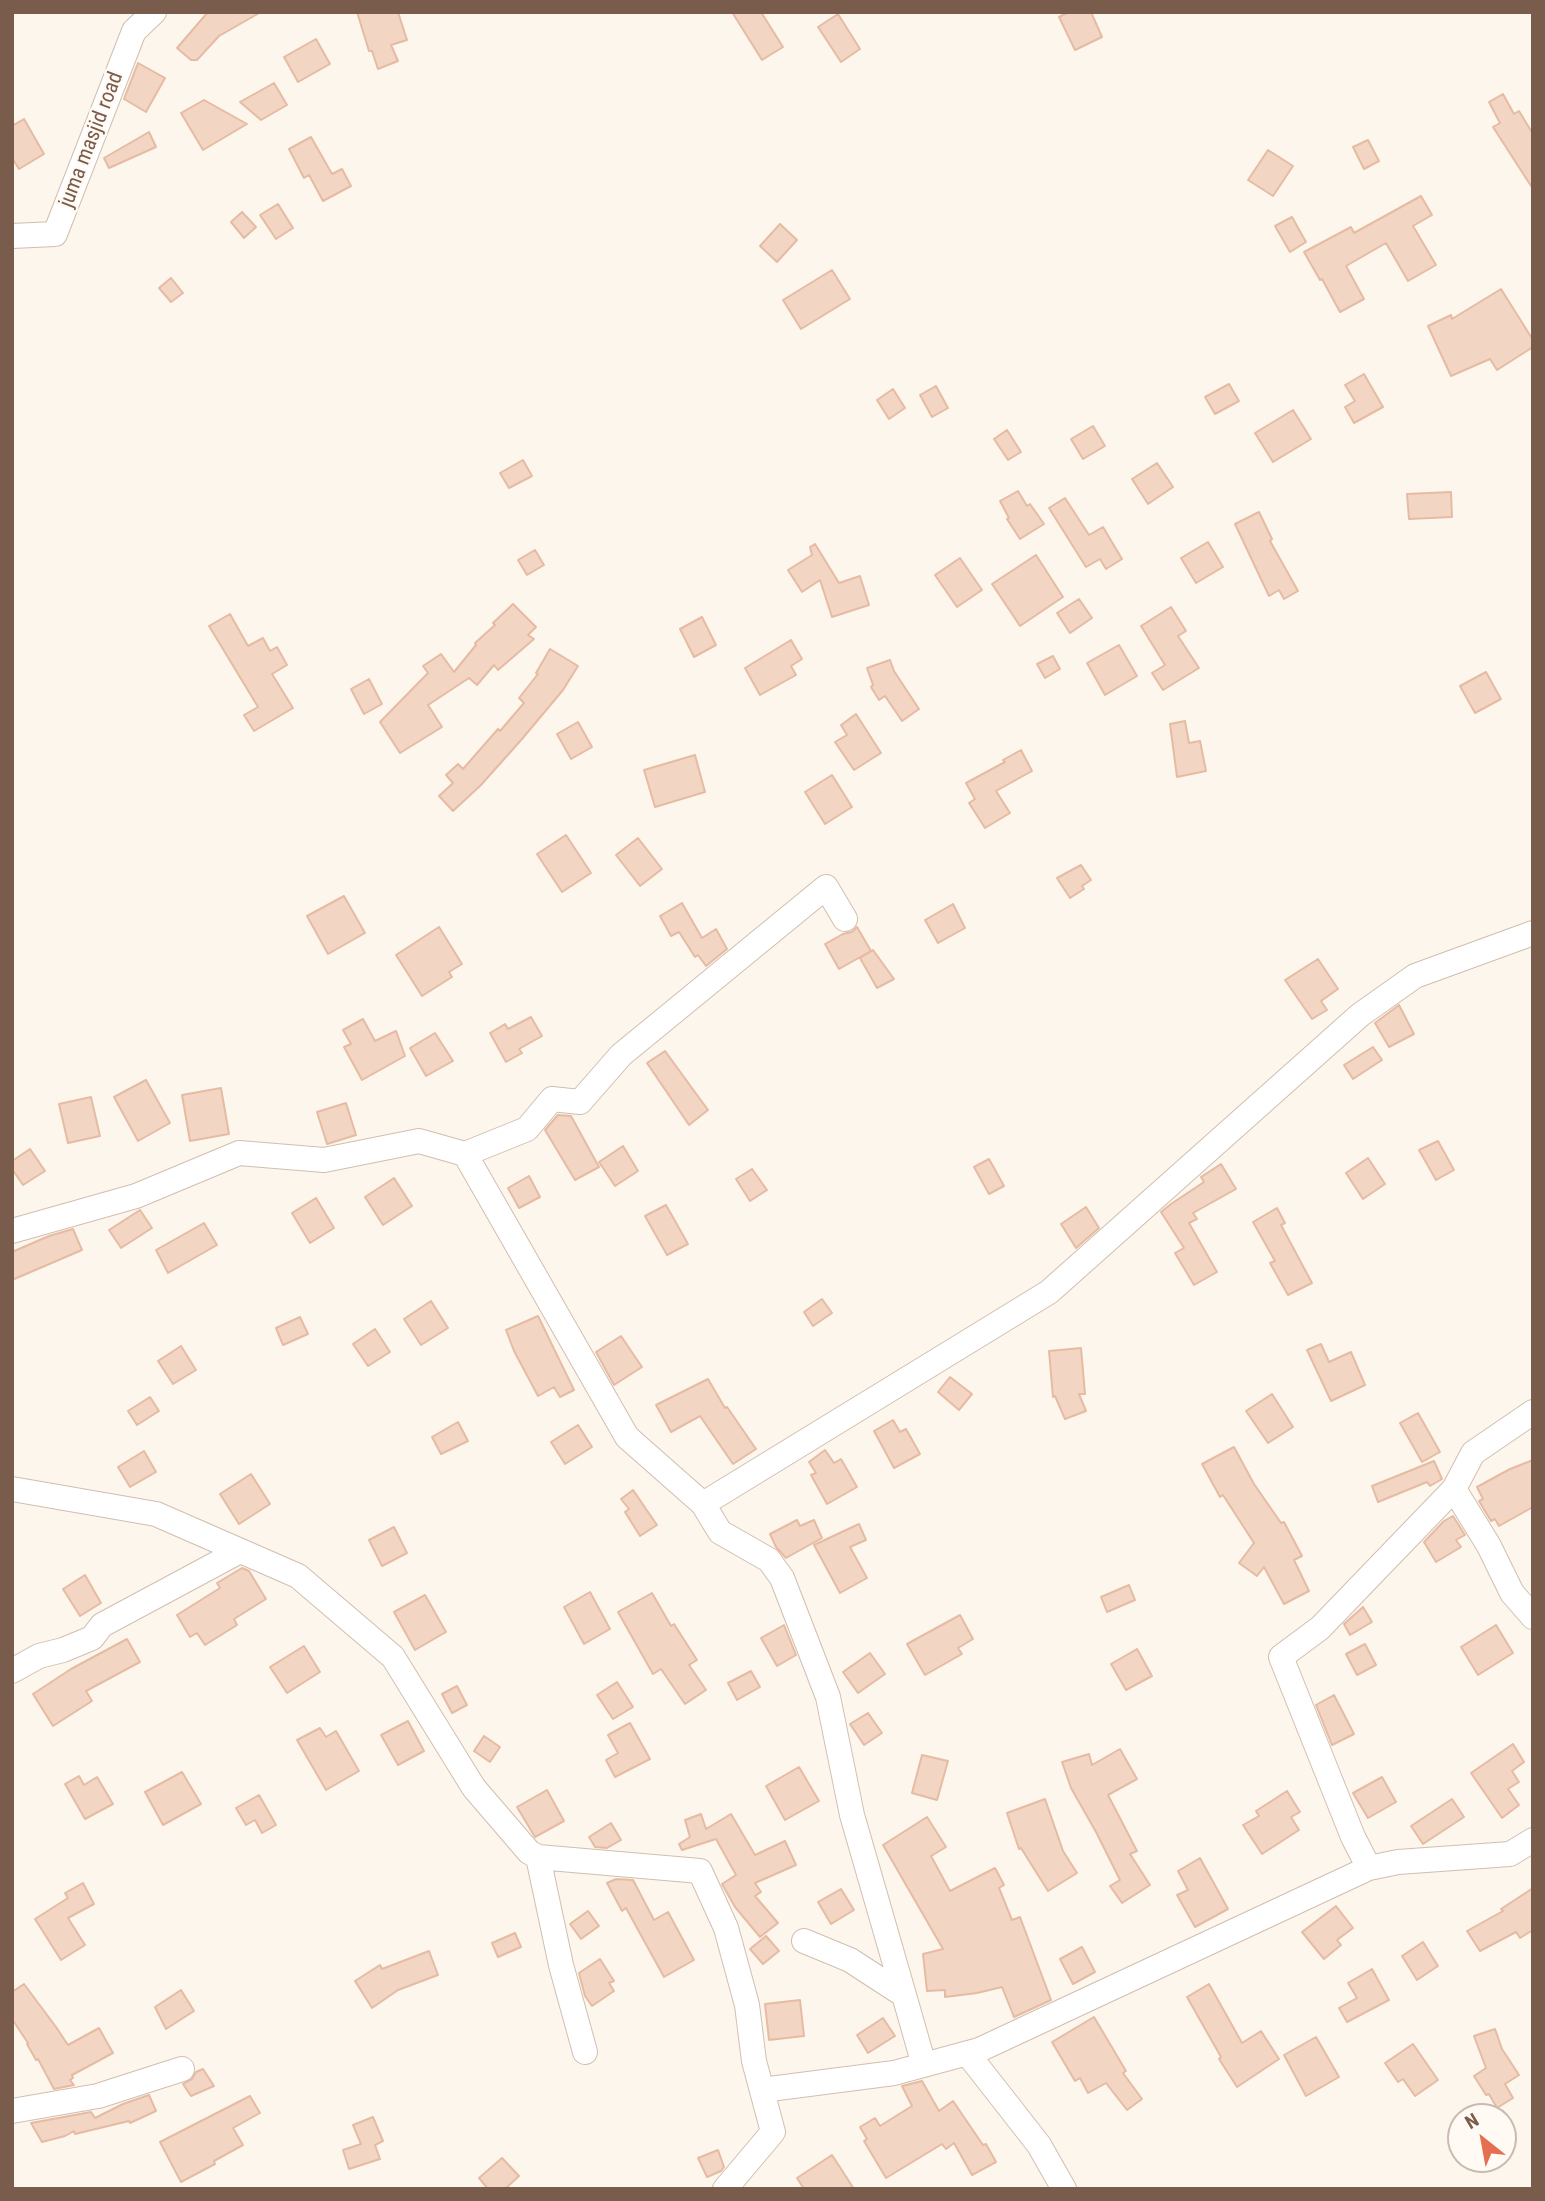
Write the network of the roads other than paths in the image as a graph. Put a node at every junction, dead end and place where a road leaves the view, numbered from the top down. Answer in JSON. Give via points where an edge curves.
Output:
{"nodes":[{"id":1,"x":154,"y":12,"type":"edge"},
{"id":2,"x":12,"y":236,"type":"edge"},
{"id":3,"x":845,"y":919,"type":"dead end"},
{"id":4,"x":1533,"y":933,"type":"edge"},
{"id":5,"x":465,"y":1154,"type":"junction"},
{"id":6,"x":12,"y":1231,"type":"edge"},
{"id":7,"x":1533,"y":1412,"type":"edge"},
{"id":8,"x":12,"y":1489,"type":"edge"},
{"id":9,"x":1454,"y":1489,"type":"junction"},
{"id":10,"x":703,"y":1504,"type":"junction"},
{"id":11,"x":240,"y":1551,"type":"junction"},
{"id":12,"x":1533,"y":1617,"type":"edge"},
{"id":13,"x":12,"y":1671,"type":"edge"},
{"id":14,"x":1533,"y":1840,"type":"edge"},
{"id":15,"x":538,"y":1857,"type":"junction"},
{"id":16,"x":1369,"y":1868,"type":"junction"},
{"id":17,"x":804,"y":1941,"type":"dead end"},
{"id":18,"x":904,"y":1995,"type":"junction"},
{"id":19,"x":585,"y":2052,"type":"dead end"},
{"id":20,"x":967,"y":2053,"type":"junction"},
{"id":21,"x":924,"y":2065,"type":"junction"},
{"id":22,"x":182,"y":2069,"type":"dead end"},
{"id":23,"x":762,"y":2090,"type":"junction"},
{"id":24,"x":12,"y":2111,"type":"edge"},
{"id":25,"x":725,"y":2189,"type":"edge"},
{"id":26,"x":1064,"y":2189,"type":"edge"}],
"edges":[{"from":1,"to":2,"type":"street","name":"juma masjid road","via":[[134,31],[55,234]]},
{"from":3,"to":5,"type":"street","via":[[826,887],[621,1055],[580,1102],[552,1099],[527,1129]]},
{"from":4,"to":10,"type":"street","via":[[1415,976],[1360,1015],[1049,1292]]},
{"from":5,"to":6,"type":"street","via":[[419,1142],[324,1160],[239,1153],[135,1196]]},
{"from":5,"to":10,"type":"street","via":[[627,1437]]},
{"from":7,"to":9,"type":"street","via":[[1473,1453]]},
{"from":8,"to":11,"type":"street","via":[[156,1514]]},
{"from":9,"to":12,"type":"street","via":[[1512,1592]]},
{"from":9,"to":16,"type":"street","via":[[1320,1628],[1281,1657]]},
{"from":10,"to":18,"type":"street","via":[[720,1532],[769,1560],[782,1578],[828,1697],[852,1815]]},
{"from":11,"to":13,"type":"street","via":[[102,1625],[92,1638],[39,1656]]},
{"from":11,"to":15,"type":"street","via":[[298,1576],[393,1657],[474,1788],[529,1853]]},
{"from":14,"to":16,"type":"street","via":[[1510,1854]]},
{"from":15,"to":19,"type":"street"},
{"from":15,"to":23,"type":"street","via":[[700,1871],[726,1928],[747,2006]]},
{"from":16,"to":20,"type":"street"},
{"from":17,"to":18,"type":"street","via":[[850,1960]]},
{"from":18,"to":21,"type":"street"},
{"from":20,"to":21,"type":"street"},
{"from":20,"to":26,"type":"street","via":[[1039,2145]]},
{"from":21,"to":23,"type":"street"},
{"from":22,"to":24,"type":"street","via":[[98,2096]]},
{"from":23,"to":25,"type":"street","via":[[773,2132]]}]}
